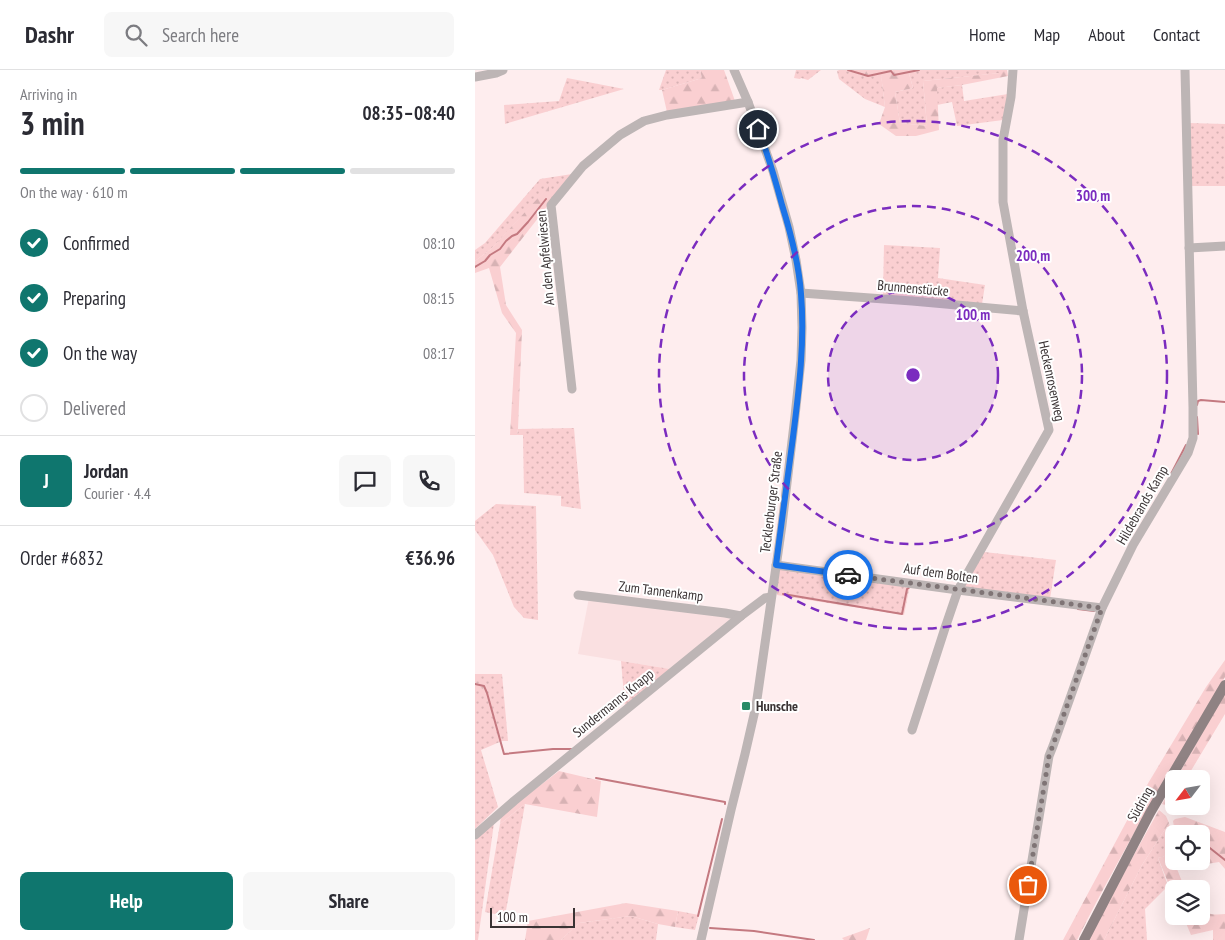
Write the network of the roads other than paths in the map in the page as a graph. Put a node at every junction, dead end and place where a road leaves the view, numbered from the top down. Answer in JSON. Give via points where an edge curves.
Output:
{"nodes":[{"id":1,"x":734,"y":70,"type":"edge"},
{"id":2,"x":1013,"y":70,"type":"edge"},
{"id":3,"x":1185,"y":70,"type":"edge"},
{"id":4,"x":499,"y":71,"type":"edge"},
{"id":5,"x":475,"y":77,"type":"edge"},
{"id":6,"x":748,"y":102,"type":"junction"},
{"id":7,"x":1225,"y":246,"type":"edge"},
{"id":8,"x":1189,"y":248,"type":"junction"},
{"id":9,"x":801,"y":293,"type":"junction"},
{"id":10,"x":1023,"y":311,"type":"junction"},
{"id":11,"x":572,"y":389,"type":"dead end"},
{"id":12,"x":776,"y":565,"type":"junction"},
{"id":13,"x":959,"y":590,"type":"junction"},
{"id":14,"x":578,"y":595,"type":"dead end"},
{"id":15,"x":771,"y":597,"type":"junction"},
{"id":16,"x":1102,"y":608,"type":"junction"},
{"id":17,"x":741,"y":616,"type":"junction"},
{"id":18,"x":1225,"y":685,"type":"edge"},
{"id":19,"x":912,"y":730,"type":"dead end"},
{"id":20,"x":475,"y":835,"type":"edge"},
{"id":21,"x":701,"y":940,"type":"edge"},
{"id":22,"x":1019,"y":940,"type":"edge"},
{"id":23,"x":1084,"y":940,"type":"edge"}],
"edges":[{"from":1,"to":6,"type":"street","name":"Tecklenburger Straße"},
{"from":2,"to":10,"type":"street","name":"Heckenrosenweg","via":[[1003,140],[1003,202]]},
{"from":3,"to":8,"type":"street","name":"Hildebrands Kamp"},
{"from":4,"to":5,"type":"street"},
{"from":6,"to":9,"type":"street","name":"Tecklenburger Straße","via":[[773,170]]},
{"from":6,"to":11,"type":"street","name":"An den Apfelwiesen","via":[[644,121],[620,135],[583,166],[551,205]]},
{"from":7,"to":8,"type":"street"},
{"from":8,"to":16,"type":"street","name":"Hildebrands Kamp","via":[[1193,438],[1188,453],[1133,545]]},
{"from":9,"to":10,"type":"street","name":"Brunnenstücke"},
{"from":9,"to":12,"type":"street","name":"Tecklenburger Straße","via":[[801,360]]},
{"from":10,"to":13,"type":"street","name":"Heckenrosenweg","via":[[1049,430]]},
{"from":12,"to":13,"type":"street","name":"Auf dem Bolten"},
{"from":12,"to":15,"type":"street","name":"Tecklenburger Straße"},
{"from":13,"to":16,"type":"street","name":"Auf dem Bolten"},
{"from":13,"to":19,"type":"street","name":"Heckenrosenweg"},
{"from":14,"to":17,"type":"street","name":"Zum Tannenkamp"},
{"from":15,"to":17,"type":"street","name":"Sundermanns Knapp"},
{"from":15,"to":21,"type":"street","name":"Tecklenburger Straße","via":[[755,708]]},
{"from":16,"to":22,"type":"street","name":"Hildebrands Kamp","via":[[1049,756]]},
{"from":17,"to":20,"type":"street","name":"Sundermanns Knapp"},
{"from":18,"to":23,"type":"main road","name":"Südring","via":[[1162,792]]}]}
